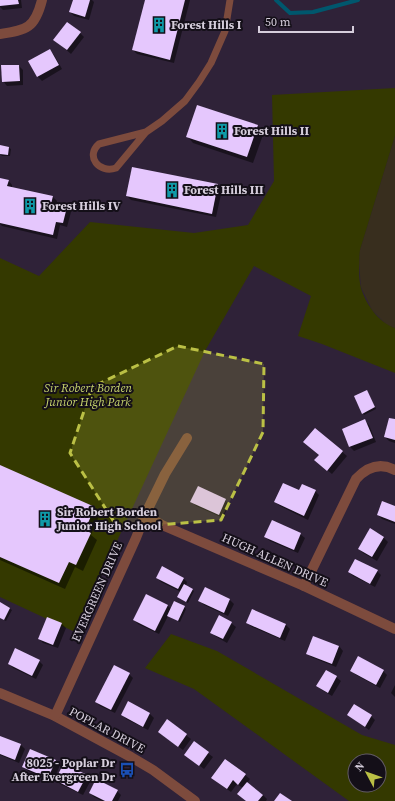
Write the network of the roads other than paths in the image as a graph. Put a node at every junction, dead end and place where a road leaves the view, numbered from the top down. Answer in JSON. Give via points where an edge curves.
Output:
{"nodes":[{"id":1,"x":42,"y":0,"type":"edge"},
{"id":2,"x":230,"y":0,"type":"edge"},
{"id":3,"x":0,"y":34,"type":"edge"},
{"id":4,"x":146,"y":132,"type":"junction"},
{"id":5,"x":187,"y":438,"type":"dead end"},
{"id":6,"x":395,"y":470,"type":"edge"},
{"id":7,"x":145,"y":515,"type":"junction"},
{"id":8,"x":304,"y":586,"type":"junction"},
{"id":9,"x":395,"y":629,"type":"edge"},
{"id":10,"x":0,"y":693,"type":"edge"},
{"id":11,"x":54,"y":716,"type":"junction"},
{"id":12,"x":195,"y":801,"type":"edge"}],
"edges":[{"from":1,"to":3,"type":"street","via":[[36,18],[29,26]]},
{"from":2,"to":4,"type":"lane","via":[[224,31],[211,63],[199,82],[185,101]]},
{"from":4,"to":4,"type":"lane","via":[[116,168],[104,169],[93,157],[93,152],[99,144]]},
{"from":5,"to":7,"type":"street","name":"EVERGREEN DRIVE","via":[[165,474]]},
{"from":6,"to":8,"type":"street","via":[[385,466],[372,467],[356,479]]},
{"from":7,"to":8,"type":"street","name":"HUGH ALLEN DRIVE","via":[[162,525]]},
{"from":7,"to":11,"type":"street","name":"EVERGREEN DRIVE"},
{"from":8,"to":9,"type":"street","name":"HUGH ALLEN DRIVE"},
{"from":10,"to":11,"type":"street","name":"POPLAR DRIVE"},
{"from":11,"to":12,"type":"street","name":"POPLAR DRIVE","via":[[142,763]]}]}
